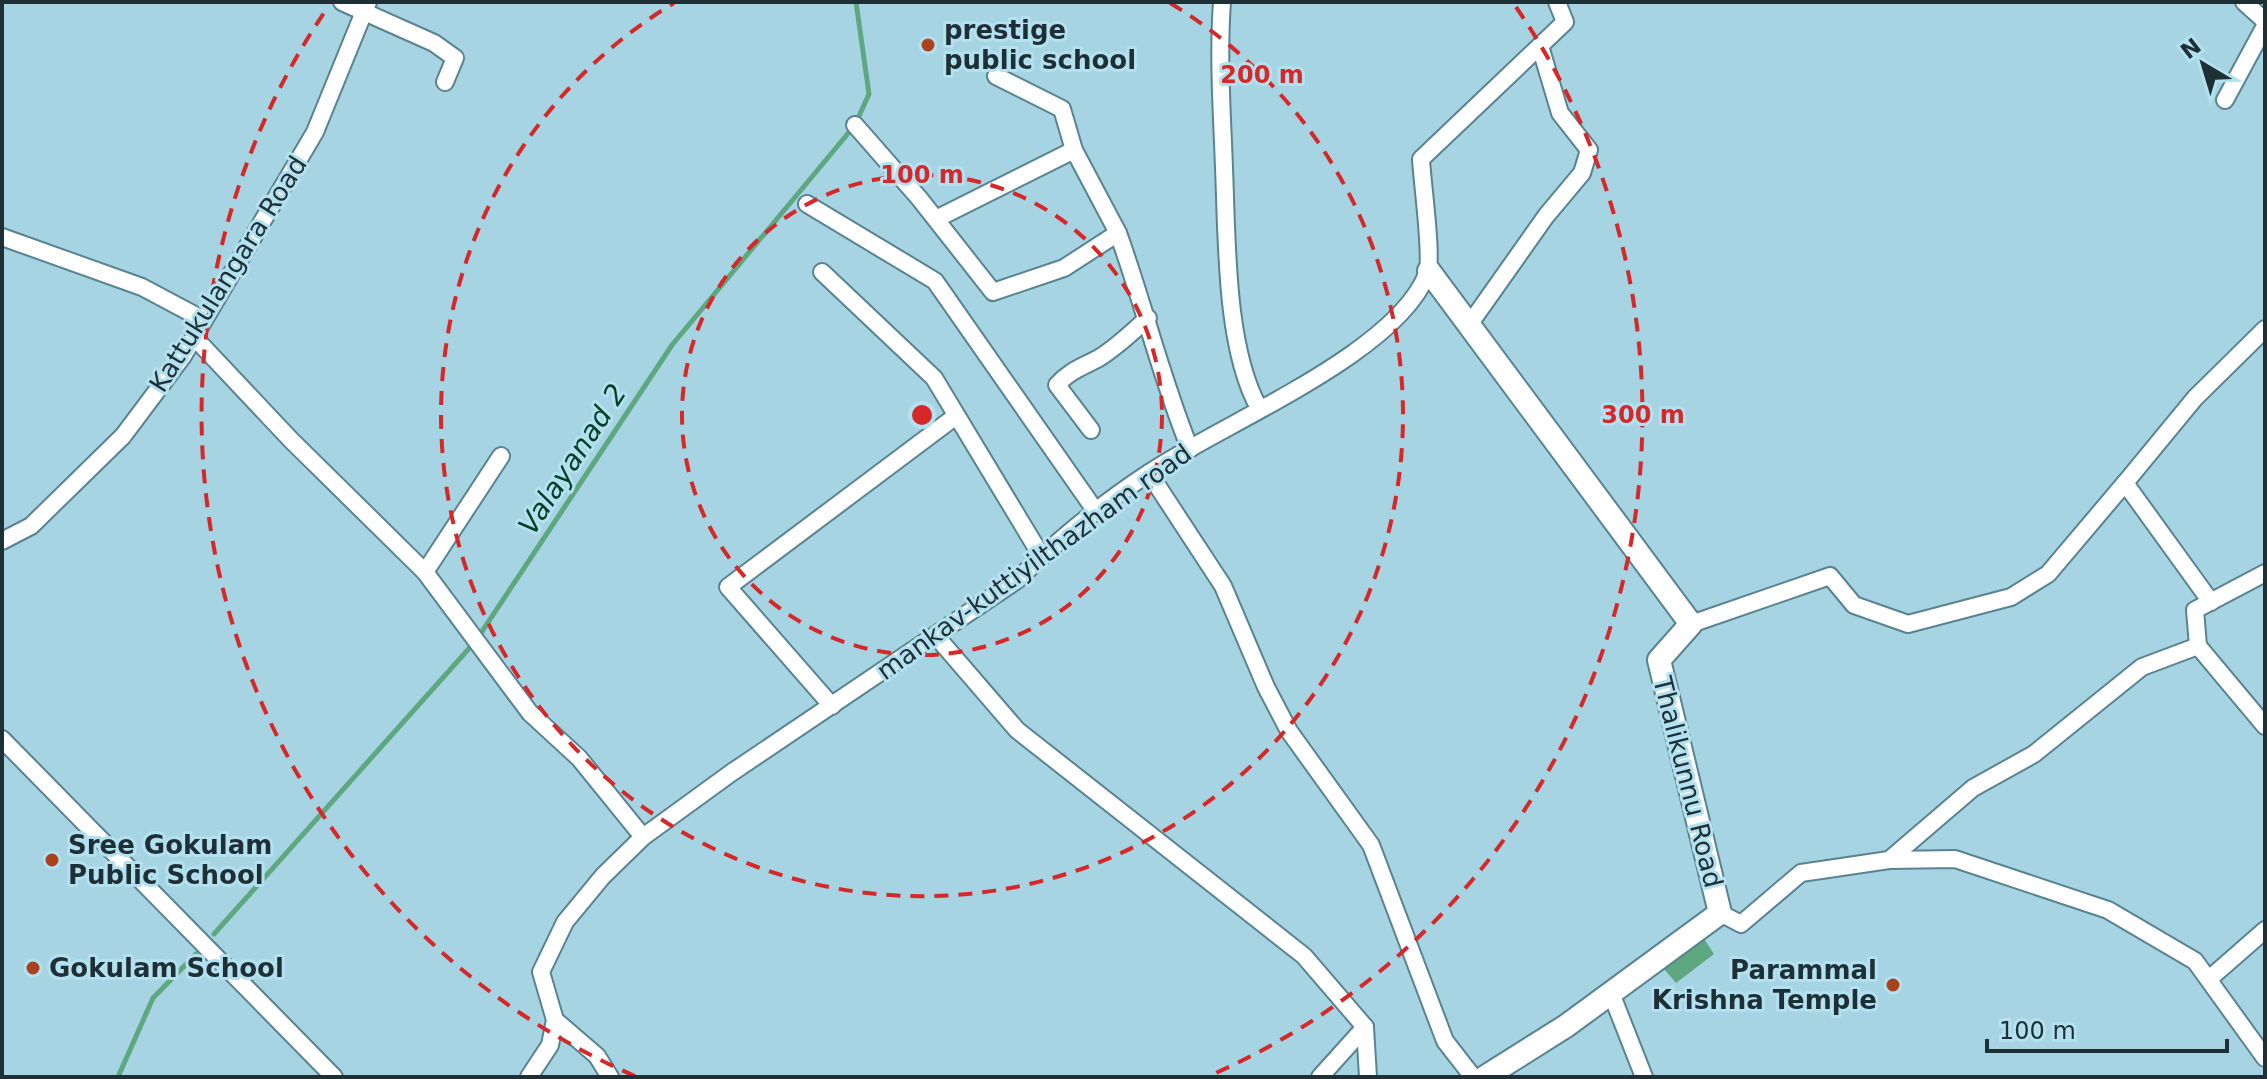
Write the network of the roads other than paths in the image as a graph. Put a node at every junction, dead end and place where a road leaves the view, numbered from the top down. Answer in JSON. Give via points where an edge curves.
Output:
{"nodes":[{"id":1,"x":342,"y":2,"type":"edge"},
{"id":2,"x":1222,"y":2,"type":"edge"},
{"id":3,"x":1557,"y":2,"type":"edge"},
{"id":4,"x":2244,"y":2,"type":"edge"},
{"id":5,"x":366,"y":7,"type":"edge"},
{"id":6,"x":2265,"y":23,"type":"edge"},
{"id":7,"x":1540,"y":46,"type":"junction"},
{"id":8,"x":996,"y":76,"type":"dead end"},
{"id":9,"x":445,"y":82,"type":"dead end"},
{"id":10,"x":2225,"y":100,"type":"dead end"},
{"id":11,"x":855,"y":125,"type":"dead end"},
{"id":12,"x":1074,"y":150,"type":"junction"},
{"id":13,"x":807,"y":204,"type":"dead end"},
{"id":14,"x":936,"y":219,"type":"junction"},
{"id":15,"x":1118,"y":233,"type":"junction"},
{"id":16,"x":2,"y":237,"type":"edge"},
{"id":17,"x":1429,"y":271,"type":"junction"},
{"id":18,"x":822,"y":272,"type":"dead end"},
{"id":19,"x":1148,"y":318,"type":"junction"},
{"id":20,"x":204,"y":320,"type":"junction"},
{"id":21,"x":1469,"y":325,"type":"junction"},
{"id":22,"x":2265,"y":329,"type":"edge"},
{"id":23,"x":194,"y":337,"type":"junction"},
{"id":24,"x":1259,"y":408,"type":"junction"},
{"id":25,"x":956,"y":416,"type":"junction"},
{"id":26,"x":1091,"y":430,"type":"dead end"},
{"id":27,"x":1190,"y":449,"type":"junction"},
{"id":28,"x":501,"y":456,"type":"dead end"},
{"id":29,"x":1149,"y":473,"type":"junction"},
{"id":30,"x":2125,"y":483,"type":"junction"},
{"id":31,"x":1097,"y":513,"type":"junction"},
{"id":32,"x":2,"y":541,"type":"edge"},
{"id":33,"x":1042,"y":557,"type":"junction"},
{"id":34,"x":425,"y":572,"type":"junction"},
{"id":35,"x":2265,"y":573,"type":"edge"},
{"id":36,"x":2211,"y":602,"type":"junction"},
{"id":37,"x":1691,"y":624,"type":"junction"},
{"id":38,"x":936,"y":636,"type":"junction"},
{"id":39,"x":2198,"y":646,"type":"junction"},
{"id":40,"x":832,"y":706,"type":"junction"},
{"id":41,"x":2265,"y":726,"type":"edge"},
{"id":42,"x":2,"y":739,"type":"edge"},
{"id":43,"x":643,"y":837,"type":"junction"},
{"id":44,"x":1889,"y":860,"type":"junction"},
{"id":45,"x":1720,"y":913,"type":"junction"},
{"id":46,"x":2265,"y":930,"type":"edge"},
{"id":47,"x":2209,"y":979,"type":"junction"},
{"id":48,"x":1611,"y":993,"type":"junction"},
{"id":49,"x":555,"y":1020,"type":"junction"},
{"id":50,"x":1365,"y":1027,"type":"junction"},
{"id":51,"x":2265,"y":1058,"type":"edge"},
{"id":52,"x":334,"y":1077,"type":"edge"},
{"id":53,"x":529,"y":1077,"type":"edge"},
{"id":54,"x":610,"y":1077,"type":"edge"},
{"id":55,"x":1320,"y":1077,"type":"edge"},
{"id":56,"x":1368,"y":1077,"type":"edge"},
{"id":57,"x":1473,"y":1077,"type":"edge"},
{"id":58,"x":1485,"y":1077,"type":"edge"},
{"id":59,"x":1644,"y":1077,"type":"edge"}],
"edges":[{"from":1,"to":5,"type":"street"},
{"from":2,"to":24,"type":"street","via":[[1228,271],[1245,384]]},
{"from":3,"to":7,"type":"street","via":[[1565,22]]},
{"from":4,"to":6,"type":"street"},
{"from":5,"to":9,"type":"street","via":[[455,58]]},
{"from":5,"to":20,"type":"street","name":"Kattukulangara Road","via":[[315,132]]},
{"from":6,"to":10,"type":"street"},
{"from":7,"to":17,"type":"street","via":[[1421,159]]},
{"from":7,"to":21,"type":"street","via":[[1560,113],[1589,150],[1582,173]]},
{"from":8,"to":12,"type":"street","via":[[1062,109]]},
{"from":11,"to":14,"type":"street"},
{"from":12,"to":14,"type":"street"},
{"from":12,"to":15,"type":"street"},
{"from":13,"to":31,"type":"street","via":[[935,281]]},
{"from":14,"to":15,"type":"street","via":[[993,292],[1064,268]]},
{"from":15,"to":19,"type":"street"},
{"from":16,"to":20,"type":"street","via":[[142,287]]},
{"from":17,"to":21,"type":"street"},
{"from":17,"to":24,"type":"street","name":"mankav-kuttiyilthazham road","via":[[1409,306],[1371,343]]},
{"from":18,"to":25,"type":"street","via":[[934,378]]},
{"from":19,"to":26,"type":"street","via":[[1057,385]]},
{"from":19,"to":27,"type":"street","via":[[1157,361]]},
{"from":20,"to":23,"type":"street","name":"Kattukulangara Road"},
{"from":21,"to":37,"type":"street"},
{"from":22,"to":30,"type":"street","via":[[2195,398]]},
{"from":23,"to":32,"type":"street","name":"Kattukulangara Road","via":[[123,436],[31,526]]},
{"from":23,"to":34,"type":"street"},
{"from":24,"to":27,"type":"street","name":"mankav-kuttiyilthazham road"},
{"from":25,"to":33,"type":"street"},
{"from":25,"to":40,"type":"street","via":[[728,587]]},
{"from":27,"to":29,"type":"street","name":"mankav-kuttiyilthazham road"},
{"from":28,"to":34,"type":"street"},
{"from":29,"to":31,"type":"street","name":"mankav-kuttiyilthazham road"},
{"from":29,"to":57,"type":"street","via":[[1223,586],[1289,731],[1371,845],[1445,1041]]},
{"from":30,"to":36,"type":"street"},
{"from":30,"to":37,"type":"street","via":[[2048,574],[2011,597],[1908,624],[1854,605],[1830,576]]},
{"from":31,"to":33,"type":"street","name":"mankav-kuttiyilthazham road"},
{"from":33,"to":38,"type":"street","name":"mankav-kuttiyilthazham road"},
{"from":34,"to":43,"type":"street","via":[[530,713],[579,758]]},
{"from":35,"to":36,"type":"street"},
{"from":36,"to":39,"type":"street","via":[[2195,610]]},
{"from":37,"to":45,"type":"street","name":"Thalikunnu Road","via":[[1659,660]]},
{"from":38,"to":40,"type":"street","name":"mankav-kuttiyilthazham road"},
{"from":38,"to":50,"type":"street","via":[[1017,730],[1304,956]]},
{"from":39,"to":41,"type":"street"},
{"from":39,"to":44,"type":"street","via":[[2142,667],[2034,754],[1973,788]]},
{"from":40,"to":43,"type":"street","name":"mankav-kuttiyilthazham road"},
{"from":42,"to":52,"type":"street"},
{"from":43,"to":49,"type":"street","name":"mankav-kuttiyilthazham road","via":[[565,922],[541,972]]},
{"from":44,"to":45,"type":"street","via":[[1801,873],[1741,924]]},
{"from":44,"to":47,"type":"street","via":[[1955,859],[2108,910],[2195,961]]},
{"from":45,"to":48,"type":"street","name":"Thalikunnu Road"},
{"from":46,"to":47,"type":"street"},
{"from":47,"to":51,"type":"street"},
{"from":48,"to":58,"type":"street","name":"Thalikunnu Road"},
{"from":48,"to":59,"type":"street"},
{"from":49,"to":53,"type":"street","via":[[550,1045]]},
{"from":49,"to":54,"type":"street","via":[[597,1056]]},
{"from":50,"to":55,"type":"street"},
{"from":50,"to":56,"type":"street"}]}
